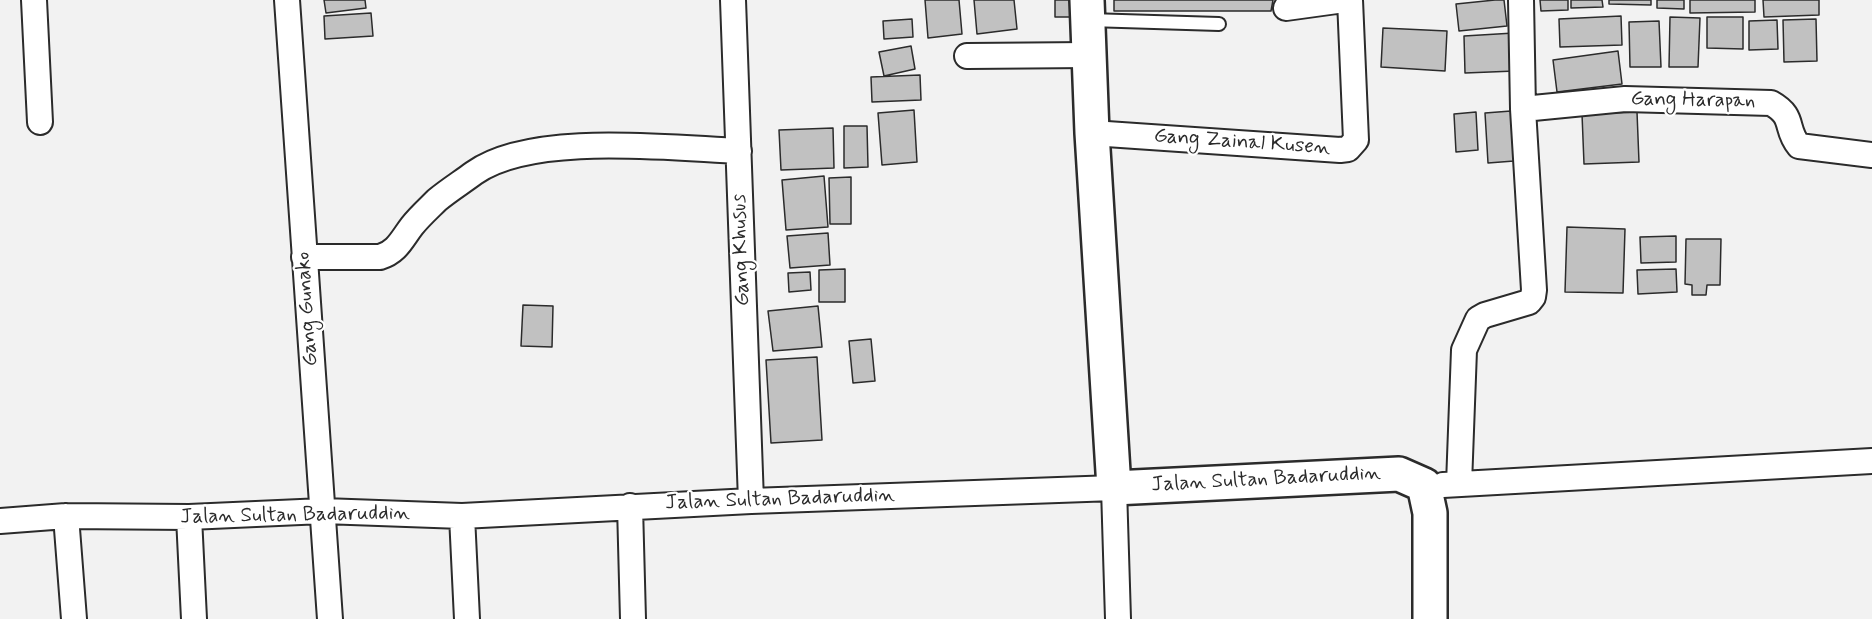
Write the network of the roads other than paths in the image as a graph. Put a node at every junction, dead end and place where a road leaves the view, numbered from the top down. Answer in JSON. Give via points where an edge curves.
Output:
{"nodes":[{"id":1,"x":34,"y":0,"type":"edge"},
{"id":2,"x":287,"y":0,"type":"edge"},
{"id":3,"x":733,"y":0,"type":"edge"},
{"id":4,"x":1344,"y":0,"type":"edge"},
{"id":5,"x":1350,"y":0,"type":"edge"},
{"id":6,"x":1521,"y":0,"type":"edge"},
{"id":7,"x":1286,"y":8,"type":"dead end"},
{"id":8,"x":1087,"y":10,"type":"edge"},
{"id":9,"x":1219,"y":24,"type":"dead end"},
{"id":10,"x":1089,"y":55,"type":"junction"},
{"id":11,"x":967,"y":56,"type":"dead end"},
{"id":12,"x":1523,"y":109,"type":"junction"},
{"id":13,"x":40,"y":122,"type":"dead end"},
{"id":14,"x":1092,"y":133,"type":"junction"},
{"id":15,"x":739,"y":151,"type":"junction"},
{"id":16,"x":1872,"y":155,"type":"edge"},
{"id":17,"x":304,"y":257,"type":"junction"},
{"id":18,"x":1872,"y":461,"type":"edge"},
{"id":19,"x":1459,"y":484,"type":"junction"},
{"id":20,"x":1424,"y":485,"type":"junction"},
{"id":21,"x":1114,"y":488,"type":"junction"},
{"id":22,"x":751,"y":501,"type":"junction"},
{"id":23,"x":630,"y":506,"type":"junction"},
{"id":24,"x":322,"y":511,"type":"junction"},
{"id":25,"x":66,"y":516,"type":"junction"},
{"id":26,"x":462,"y":516,"type":"junction"},
{"id":27,"x":189,"y":517,"type":"junction"},
{"id":28,"x":0,"y":521,"type":"edge"},
{"id":29,"x":74,"y":619,"type":"edge"},
{"id":30,"x":194,"y":619,"type":"edge"},
{"id":31,"x":330,"y":619,"type":"edge"},
{"id":32,"x":467,"y":619,"type":"edge"},
{"id":33,"x":633,"y":619,"type":"edge"},
{"id":34,"x":1118,"y":619,"type":"edge"},
{"id":35,"x":1430,"y":619,"type":"edge"}],
"edges":[{"from":1,"to":13,"type":"street"},
{"from":2,"to":17,"type":"street","name":"Gang Gunako"},
{"from":3,"to":15,"type":"street","name":"Gang Khusus"},
{"from":4,"to":7,"type":"street"},
{"from":5,"to":14,"type":"street","name":"Gang Zainal Kusen","via":[[1356,140],[1348,149]]},
{"from":6,"to":12,"type":"street"},
{"from":8,"to":9,"type":"lane"},
{"from":8,"to":10,"type":"street"},
{"from":10,"to":11,"type":"street"},
{"from":10,"to":14,"type":"street"},
{"from":12,"to":16,"type":"street","name":"Gang Harapan","via":[[1625,99],[1771,103],[1783,110],[1799,146]]},
{"from":12,"to":19,"type":"street","via":[[1533,297],[1485,315],[1474,325],[1464,350]]},
{"from":14,"to":21,"type":"street"},
{"from":15,"to":17,"type":"street","via":[[602,145],[508,156],[477,171],[438,200],[390,254]]},
{"from":15,"to":22,"type":"street","name":"Gang Khusus"},
{"from":17,"to":24,"type":"street","name":"Gang Gunako"},
{"from":18,"to":19,"type":"street"},
{"from":19,"to":20,"type":"street"},
{"from":20,"to":21,"type":"street","name":"Jalan Sultan Badaruddin","via":[[1399,474]]},
{"from":20,"to":35,"type":"street","via":[[1430,513]]},
{"from":21,"to":22,"type":"street","name":"Jalan Sultan Badaruddin"},
{"from":21,"to":34,"type":"street"},
{"from":22,"to":23,"type":"street","name":"Jalan Sultan Badaruddin"},
{"from":23,"to":26,"type":"street","name":"Jalan Sultan Badaruddin"},
{"from":23,"to":33,"type":"street"},
{"from":24,"to":26,"type":"street","name":"Jalan Sultan Badaruddin"},
{"from":24,"to":27,"type":"street","name":"Jalan Sultan Badaruddin"},
{"from":24,"to":31,"type":"street","name":"Gang Gunako"},
{"from":25,"to":27,"type":"street","name":"Jalan Sultan Badaruddin"},
{"from":25,"to":28,"type":"street","name":"Jalan Sultan Badaruddin"},
{"from":25,"to":29,"type":"street"},
{"from":26,"to":32,"type":"street"},
{"from":27,"to":30,"type":"street"}]}
